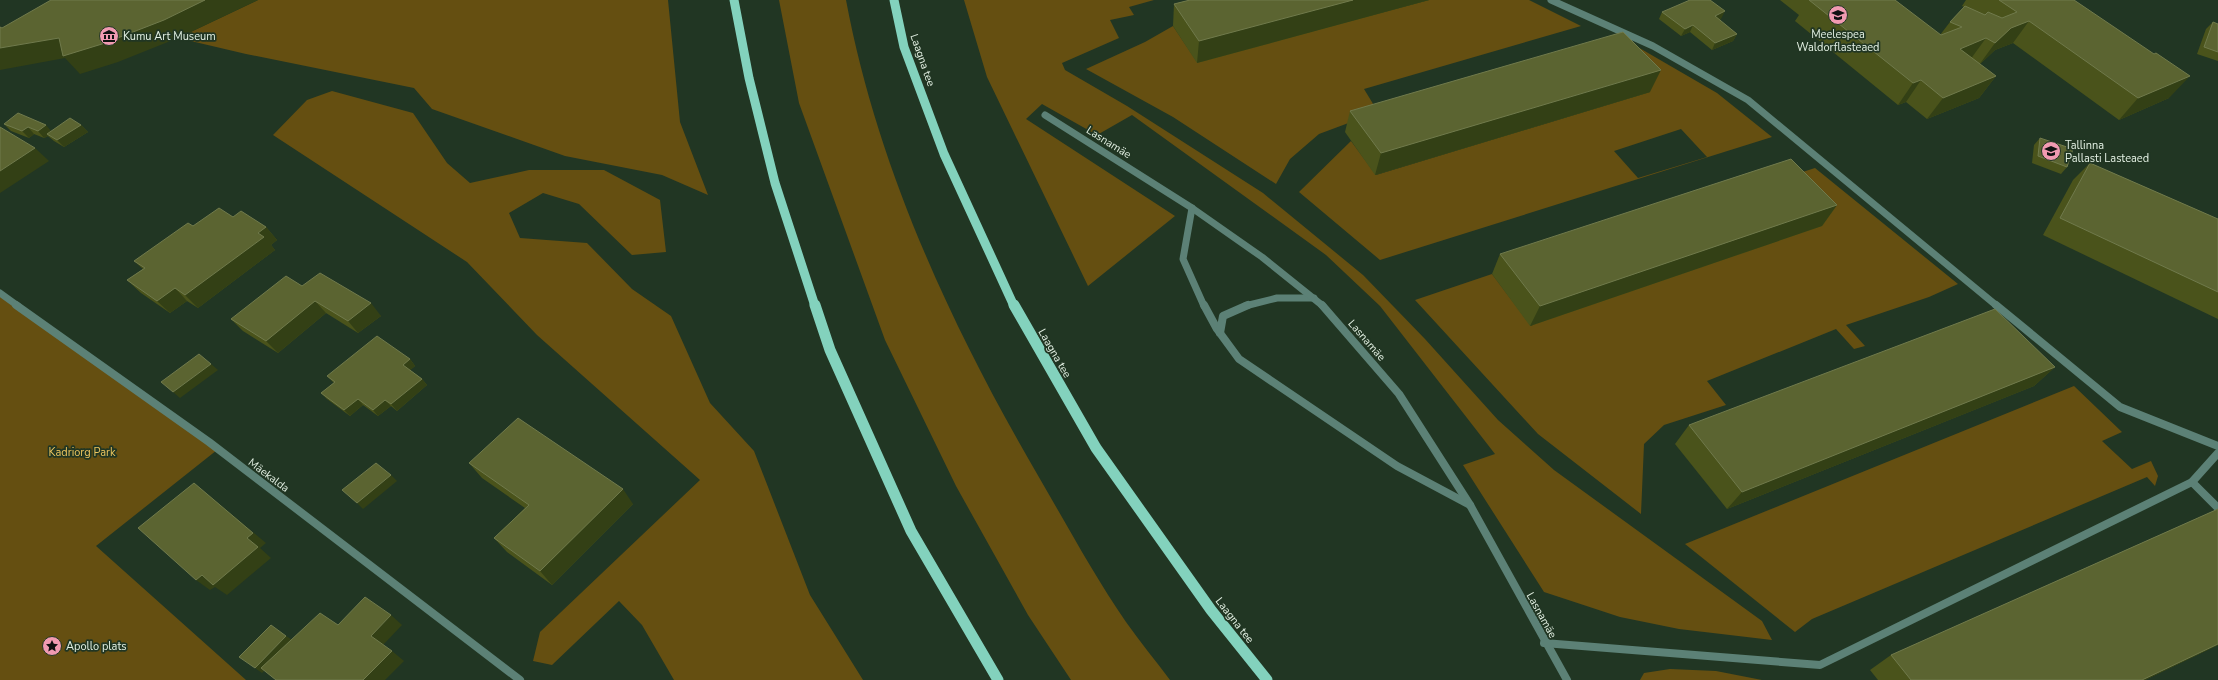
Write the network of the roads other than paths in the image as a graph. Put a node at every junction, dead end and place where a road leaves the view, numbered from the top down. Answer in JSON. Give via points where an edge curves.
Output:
{"nodes":[{"id":1,"x":734,"y":0,"type":"edge"},
{"id":2,"x":894,"y":0,"type":"edge"},
{"id":3,"x":1551,"y":0,"type":"edge"},
{"id":4,"x":1045,"y":115,"type":"dead end"},
{"id":5,"x":1192,"y":208,"type":"junction"},
{"id":6,"x":0,"y":293,"type":"edge"},
{"id":7,"x":1314,"y":298,"type":"junction"},
{"id":8,"x":1220,"y":333,"type":"junction"},
{"id":9,"x":2218,"y":446,"type":"edge"},
{"id":10,"x":2218,"y":453,"type":"edge"},
{"id":11,"x":2192,"y":482,"type":"junction"},
{"id":12,"x":1470,"y":505,"type":"junction"},
{"id":13,"x":2218,"y":508,"type":"edge"},
{"id":14,"x":1544,"y":643,"type":"junction"},
{"id":15,"x":520,"y":680,"type":"edge"},
{"id":16,"x":998,"y":680,"type":"edge"},
{"id":17,"x":1266,"y":680,"type":"edge"},
{"id":18,"x":1567,"y":680,"type":"edge"}],
"edges":[{"from":1,"to":16,"type":"main road","via":[[749,78],[775,183],[830,350],[912,531]]},
{"from":2,"to":17,"type":"main road","name":"Laagna tee","via":[[904,47],[944,154],[1011,300],[1096,448],[1211,610]]},
{"from":3,"to":9,"type":"street","via":[[1653,46],[1748,100],[2120,407]]},
{"from":4,"to":5,"type":"street","name":"Lasnamäe"},
{"from":5,"to":7,"type":"street","name":"Lasnamäe","via":[[1262,257]]},
{"from":5,"to":8,"type":"street","via":[[1183,259],[1195,289]]},
{"from":6,"to":15,"type":"street","name":"Mäekalda","via":[[209,442]]},
{"from":7,"to":8,"type":"street","via":[[1272,297],[1244,304],[1223,316]]},
{"from":7,"to":12,"type":"street","name":"Lasnamäe","via":[[1399,394]]},
{"from":8,"to":12,"type":"street","via":[[1239,359],[1325,419],[1397,466]]},
{"from":10,"to":11,"type":"street"},
{"from":11,"to":13,"type":"street"},
{"from":11,"to":14,"type":"street","via":[[1820,665]]},
{"from":12,"to":14,"type":"street","name":"Lasnamäe"},
{"from":14,"to":18,"type":"street","name":"Lasnamäe"}]}
